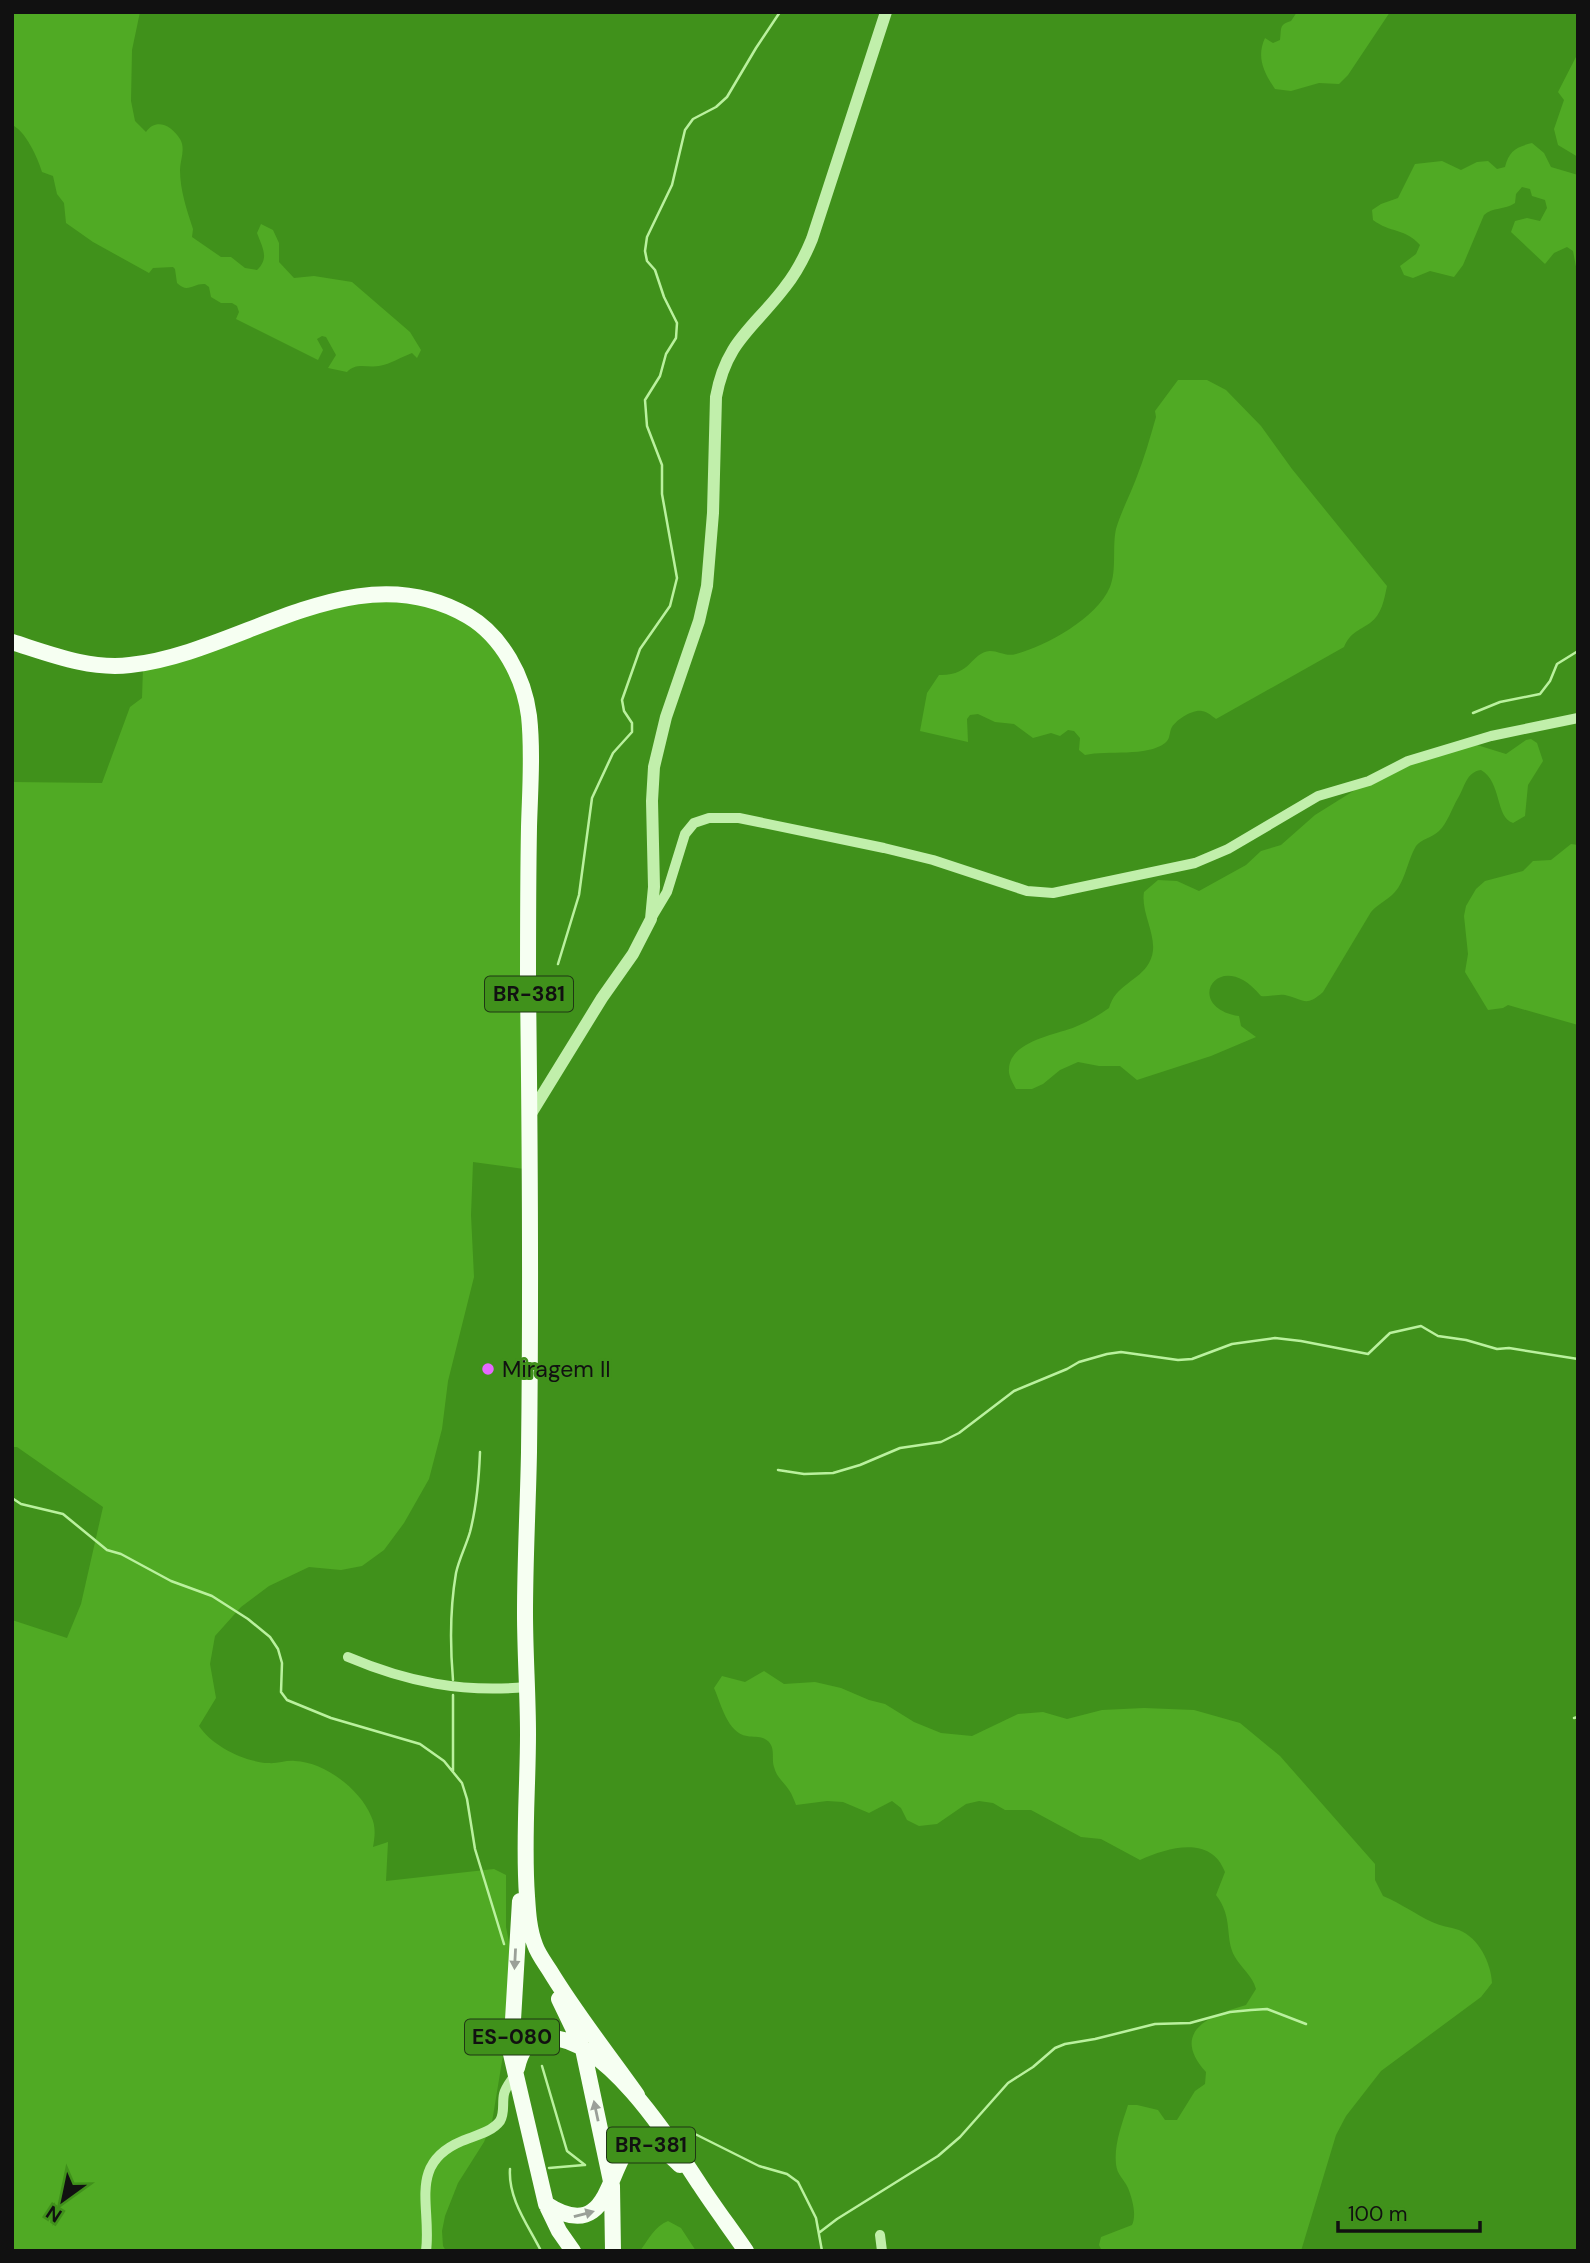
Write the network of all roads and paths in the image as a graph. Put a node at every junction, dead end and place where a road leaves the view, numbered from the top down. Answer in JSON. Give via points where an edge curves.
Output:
{"nodes":[{"id":1,"x":886,"y":12,"type":"edge"},
{"id":2,"x":12,"y":642,"type":"edge"},
{"id":3,"x":1578,"y":718,"type":"edge"},
{"id":4,"x":651,"y":919,"type":"junction"},
{"id":5,"x":530,"y":1115,"type":"junction"},
{"id":6,"x":348,"y":1657,"type":"dead end"},
{"id":7,"x":526,"y":1687,"type":"junction"},
{"id":8,"x":525,"y":1867,"type":"junction"},
{"id":9,"x":535,"y":1946,"type":"junction"},
{"id":10,"x":583,"y":2049,"type":"junction"},
{"id":11,"x":515,"y":2076,"type":"junction"},
{"id":12,"x":637,"y":2095,"type":"junction"},
{"id":13,"x":612,"y":2186,"type":"junction"},
{"id":14,"x":701,"y":2187,"type":"junction"},
{"id":15,"x":546,"y":2204,"type":"junction"},
{"id":16,"x":880,"y":2235,"type":"dead end"},
{"id":17,"x":426,"y":2251,"type":"edge"},
{"id":18,"x":573,"y":2251,"type":"edge"},
{"id":19,"x":614,"y":2251,"type":"edge"},
{"id":20,"x":747,"y":2251,"type":"edge"},
{"id":21,"x":882,"y":2251,"type":"edge"}],
"edges":[{"from":1,"to":4,"type":"street","via":[[800,266],[742,335],[719,378],[705,598],[654,767]]},
{"from":2,"to":5,"type":"main road","number":"BR-381","via":[[62,658],[127,666],[181,655],[317,605],[384,593],[438,601],[487,631],[522,684],[529,716]]},
{"from":3,"to":4,"type":"street","via":[[1491,736],[1408,761],[1369,781],[1318,796],[1195,863],[1053,893],[1027,891],[884,848],[739,818],[709,818],[694,823],[685,834],[667,892]]},
{"from":4,"to":5,"type":"street"},
{"from":5,"to":7,"type":"main road","number":"BR-381"},
{"from":6,"to":7,"type":"street","via":[[386,1673],[442,1686]]},
{"from":7,"to":8,"type":"main road","number":"BR-381"},
{"from":8,"to":9,"type":"main road","number":"BR-381"},
{"from":8,"to":11,"type":"main road","number":"ES-080","one_way":true,"via":[[512,2024]]},
{"from":9,"to":10,"type":"main road","number":"ES-080"},
{"from":9,"to":12,"type":"main road"},
{"from":10,"to":11,"type":"main road","via":[[569,2041],[540,2038],[521,2052]]},
{"from":10,"to":12,"type":"main road","number":"BR-381"},
{"from":13,"to":10,"type":"main road","number":"ES-080","one_way":true},
{"from":11,"to":15,"type":"main road","number":"ES-080"},
{"from":11,"to":17,"type":"street","via":[[504,2092],[498,2124],[451,2146],[430,2166],[424,2198]]},
{"from":12,"to":14,"type":"main road","number":"BR-381"},
{"from":13,"to":14,"type":"main road","number":"BR-381","via":[[623,2155],[643,2143],[668,2153]]},
{"from":15,"to":13,"type":"main road","number":"BR-381","one_way":true,"via":[[560,2214],[584,2217],[595,2212]]},
{"from":13,"to":19,"type":"main road","number":"ES-080"},
{"from":14,"to":20,"type":"main road","number":"BR-381"},
{"from":15,"to":18,"type":"main road","number":"ES-080"},
{"from":16,"to":21,"type":"street"}]}
